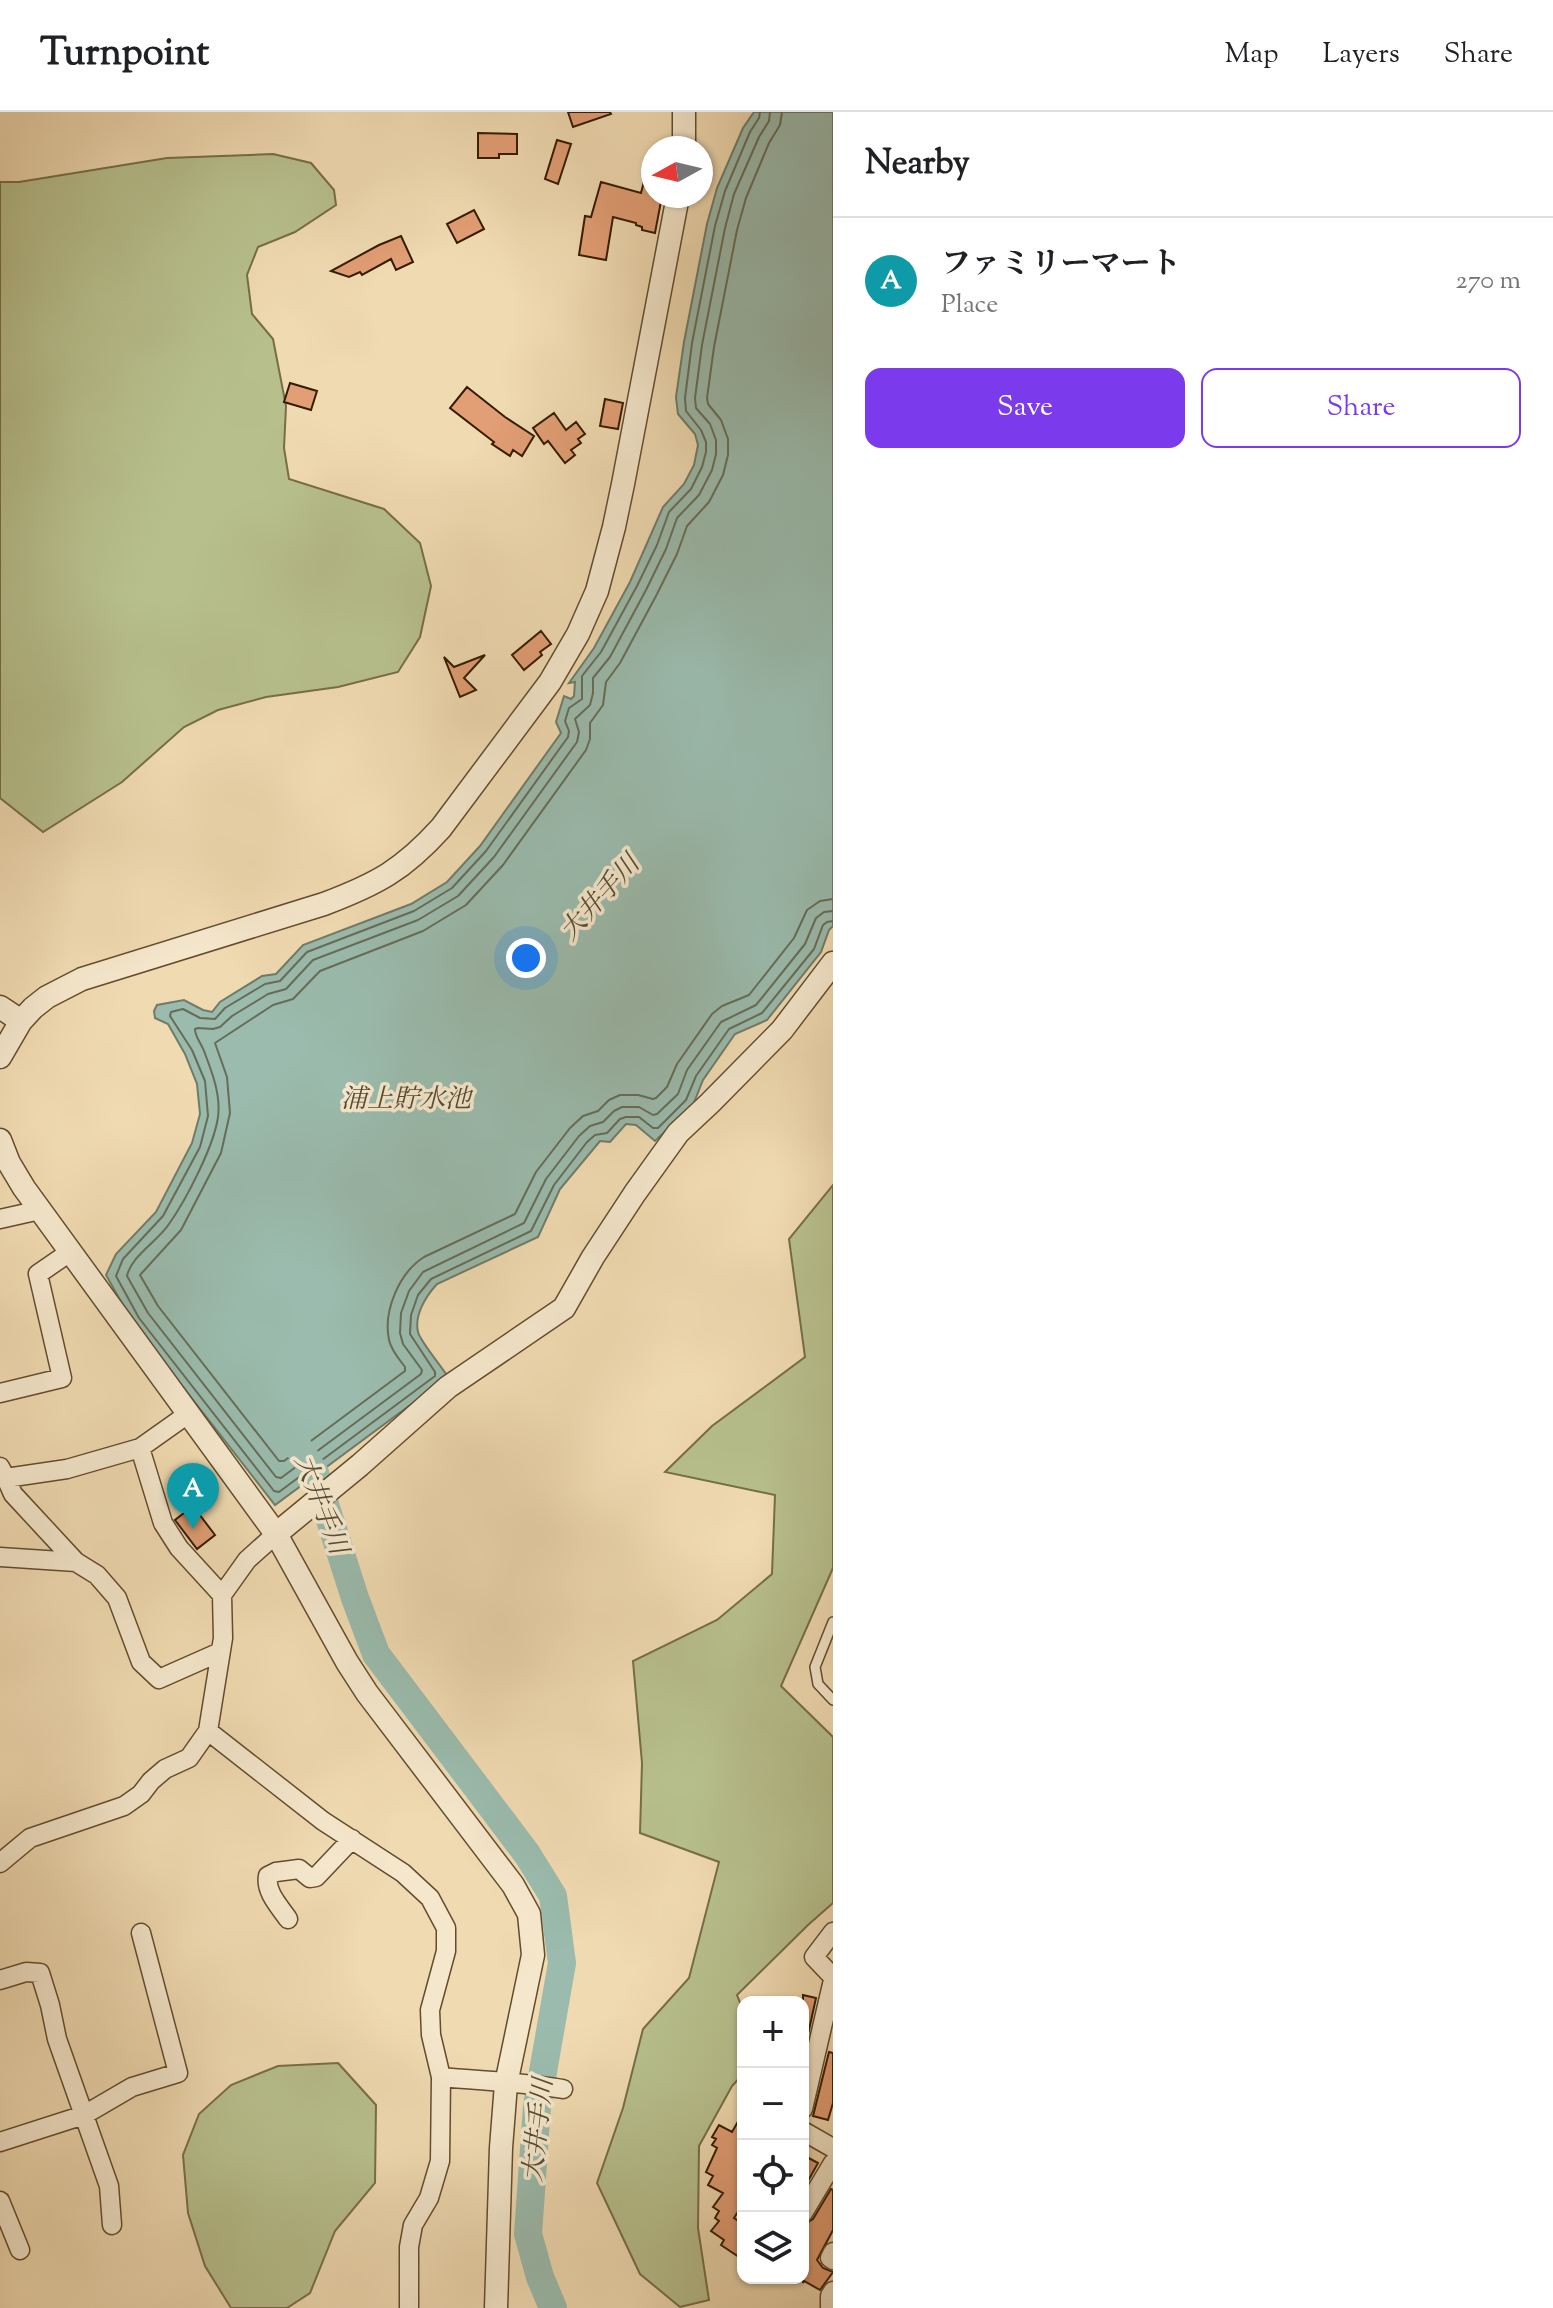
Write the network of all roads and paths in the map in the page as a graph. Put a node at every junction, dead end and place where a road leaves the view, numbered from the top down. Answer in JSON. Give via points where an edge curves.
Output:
{"nodes":[{"id":1,"x":684,"y":112,"type":"edge"},
{"id":2,"x":684,"y":136,"type":"edge"},
{"id":3,"x":676,"y":208,"type":"edge"},
{"id":4,"x":833,"y":963,"type":"edge"},
{"id":5,"x":824,"y":989,"type":"edge"},
{"id":6,"x":0,"y":1007,"type":"edge"},
{"id":7,"x":21,"y":1021,"type":"junction"},
{"id":8,"x":0,"y":1057,"type":"edge"},
{"id":9,"x":0,"y":1140,"type":"edge"},
{"id":10,"x":40,"y":1210,"type":"junction"},
{"id":11,"x":0,"y":1219,"type":"edge"},
{"id":12,"x":70,"y":1252,"type":"junction"},
{"id":13,"x":0,"y":1393,"type":"edge"},
{"id":14,"x":188,"y":1414,"type":"junction"},
{"id":15,"x":140,"y":1448,"type":"junction"},
{"id":16,"x":3,"y":1472,"type":"edge"},
{"id":17,"x":276,"y":1534,"type":"junction"},
{"id":18,"x":0,"y":1557,"type":"edge"},
{"id":19,"x":76,"y":1562,"type":"junction"},
{"id":20,"x":222,"y":1595,"type":"junction"},
{"id":21,"x":833,"y":1622,"type":"edge"},
{"id":22,"x":827,"y":1644,"type":"edge"},
{"id":23,"x":220,"y":1652,"type":"junction"},
{"id":24,"x":833,"y":1655,"type":"edge"},
{"id":25,"x":833,"y":1700,"type":"edge"},
{"id":26,"x":208,"y":1731,"type":"junction"},
{"id":27,"x":352,"y":1839,"type":"junction"},
{"id":28,"x":0,"y":1863,"type":"edge"},
{"id":29,"x":288,"y":1919,"type":"dead end"},
{"id":30,"x":833,"y":1932,"type":"edge"},
{"id":31,"x":141,"y":1933,"type":"dead end"},
{"id":32,"x":833,"y":1978,"type":"edge"},
{"id":33,"x":0,"y":1980,"type":"edge"},
{"id":34,"x":441,"y":2077,"type":"junction"},
{"id":35,"x":809,"y":2083,"type":"edge"},
{"id":36,"x":506,"y":2084,"type":"junction"},
{"id":37,"x":563,"y":2089,"type":"dead end"},
{"id":38,"x":84,"y":2115,"type":"junction"},
{"id":39,"x":809,"y":2134,"type":"edge"},
{"id":40,"x":0,"y":2142,"type":"edge"},
{"id":41,"x":833,"y":2148,"type":"edge"},
{"id":42,"x":833,"y":2163,"type":"edge"},
{"id":43,"x":0,"y":2201,"type":"edge"},
{"id":44,"x":804,"y":2212,"type":"edge"},
{"id":45,"x":112,"y":2225,"type":"dead end"},
{"id":46,"x":20,"y":2250,"type":"dead end"},
{"id":47,"x":833,"y":2252,"type":"edge"},
{"id":48,"x":833,"y":2260,"type":"edge"},
{"id":49,"x":833,"y":2291,"type":"edge"},
{"id":50,"x":409,"y":2308,"type":"edge"},
{"id":51,"x":496,"y":2308,"type":"edge"},
{"id":52,"x":830,"y":2308,"type":"edge"}],
"edges":[{"from":1,"to":2,"type":"street"},
{"from":3,"to":7,"type":"street","via":[[597,591],[550,682],[441,828],[398,870],[360,891],[82,979],[47,997]]},
{"from":4,"to":5,"type":"street"},
{"from":5,"to":17,"type":"street","via":[[678,1133],[564,1308],[448,1387]]},
{"from":6,"to":7,"type":"street"},
{"from":7,"to":8,"type":"street"},
{"from":9,"to":10,"type":"street"},
{"from":10,"to":11,"type":"street"},
{"from":10,"to":12,"type":"street"},
{"from":12,"to":13,"type":"street","via":[[38,1274],[62,1378]]},
{"from":12,"to":14,"type":"street"},
{"from":14,"to":15,"type":"street"},
{"from":14,"to":17,"type":"street"},
{"from":15,"to":16,"type":"street","via":[[67,1469]]},
{"from":15,"to":20,"type":"street","via":[[163,1523]]},
{"from":16,"to":19,"type":"street","via":[[13,1494]]},
{"from":17,"to":20,"type":"street","via":[[247,1560]]},
{"from":17,"to":36,"type":"street","via":[[367,1693],[504,1872],[529,1914],[533,1955]]},
{"from":18,"to":19,"type":"street"},
{"from":19,"to":23,"type":"street","via":[[97,1575],[117,1598],[141,1662],[159,1679]]},
{"from":20,"to":23,"type":"street"},
{"from":21,"to":22,"type":"lane"},
{"from":22,"to":24,"type":"lane"},
{"from":22,"to":25,"type":"lane","via":[[815,1667],[818,1684]]},
{"from":23,"to":26,"type":"street"},
{"from":26,"to":27,"type":"street"},
{"from":26,"to":28,"type":"street","via":[[189,1758],[165,1769],[124,1806],[30,1838]]},
{"from":27,"to":29,"type":"street","via":[[316,1877],[299,1869],[268,1876],[270,1892]]},
{"from":27,"to":34,"type":"street","via":[[430,1898],[446,1928],[446,1951],[430,2010]]},
{"from":30,"to":32,"type":"street","via":[[814,1957]]},
{"from":31,"to":38,"type":"street","via":[[178,2073],[132,2087]]},
{"from":32,"to":35,"type":"street"},
{"from":33,"to":38,"type":"street","via":[[40,1973]]},
{"from":34,"to":36,"type":"street"},
{"from":34,"to":50,"type":"street","via":[[440,2161],[429,2198],[413,2225]]},
{"from":36,"to":37,"type":"street"},
{"from":36,"to":51,"type":"street"},
{"from":38,"to":40,"type":"street"},
{"from":38,"to":45,"type":"street","via":[[109,2186]]},
{"from":39,"to":41,"type":"street"},
{"from":42,"to":44,"type":"street"},
{"from":43,"to":46,"type":"street"},
{"from":47,"to":48,"type":"street"},
{"from":49,"to":52,"type":"street"}]}
